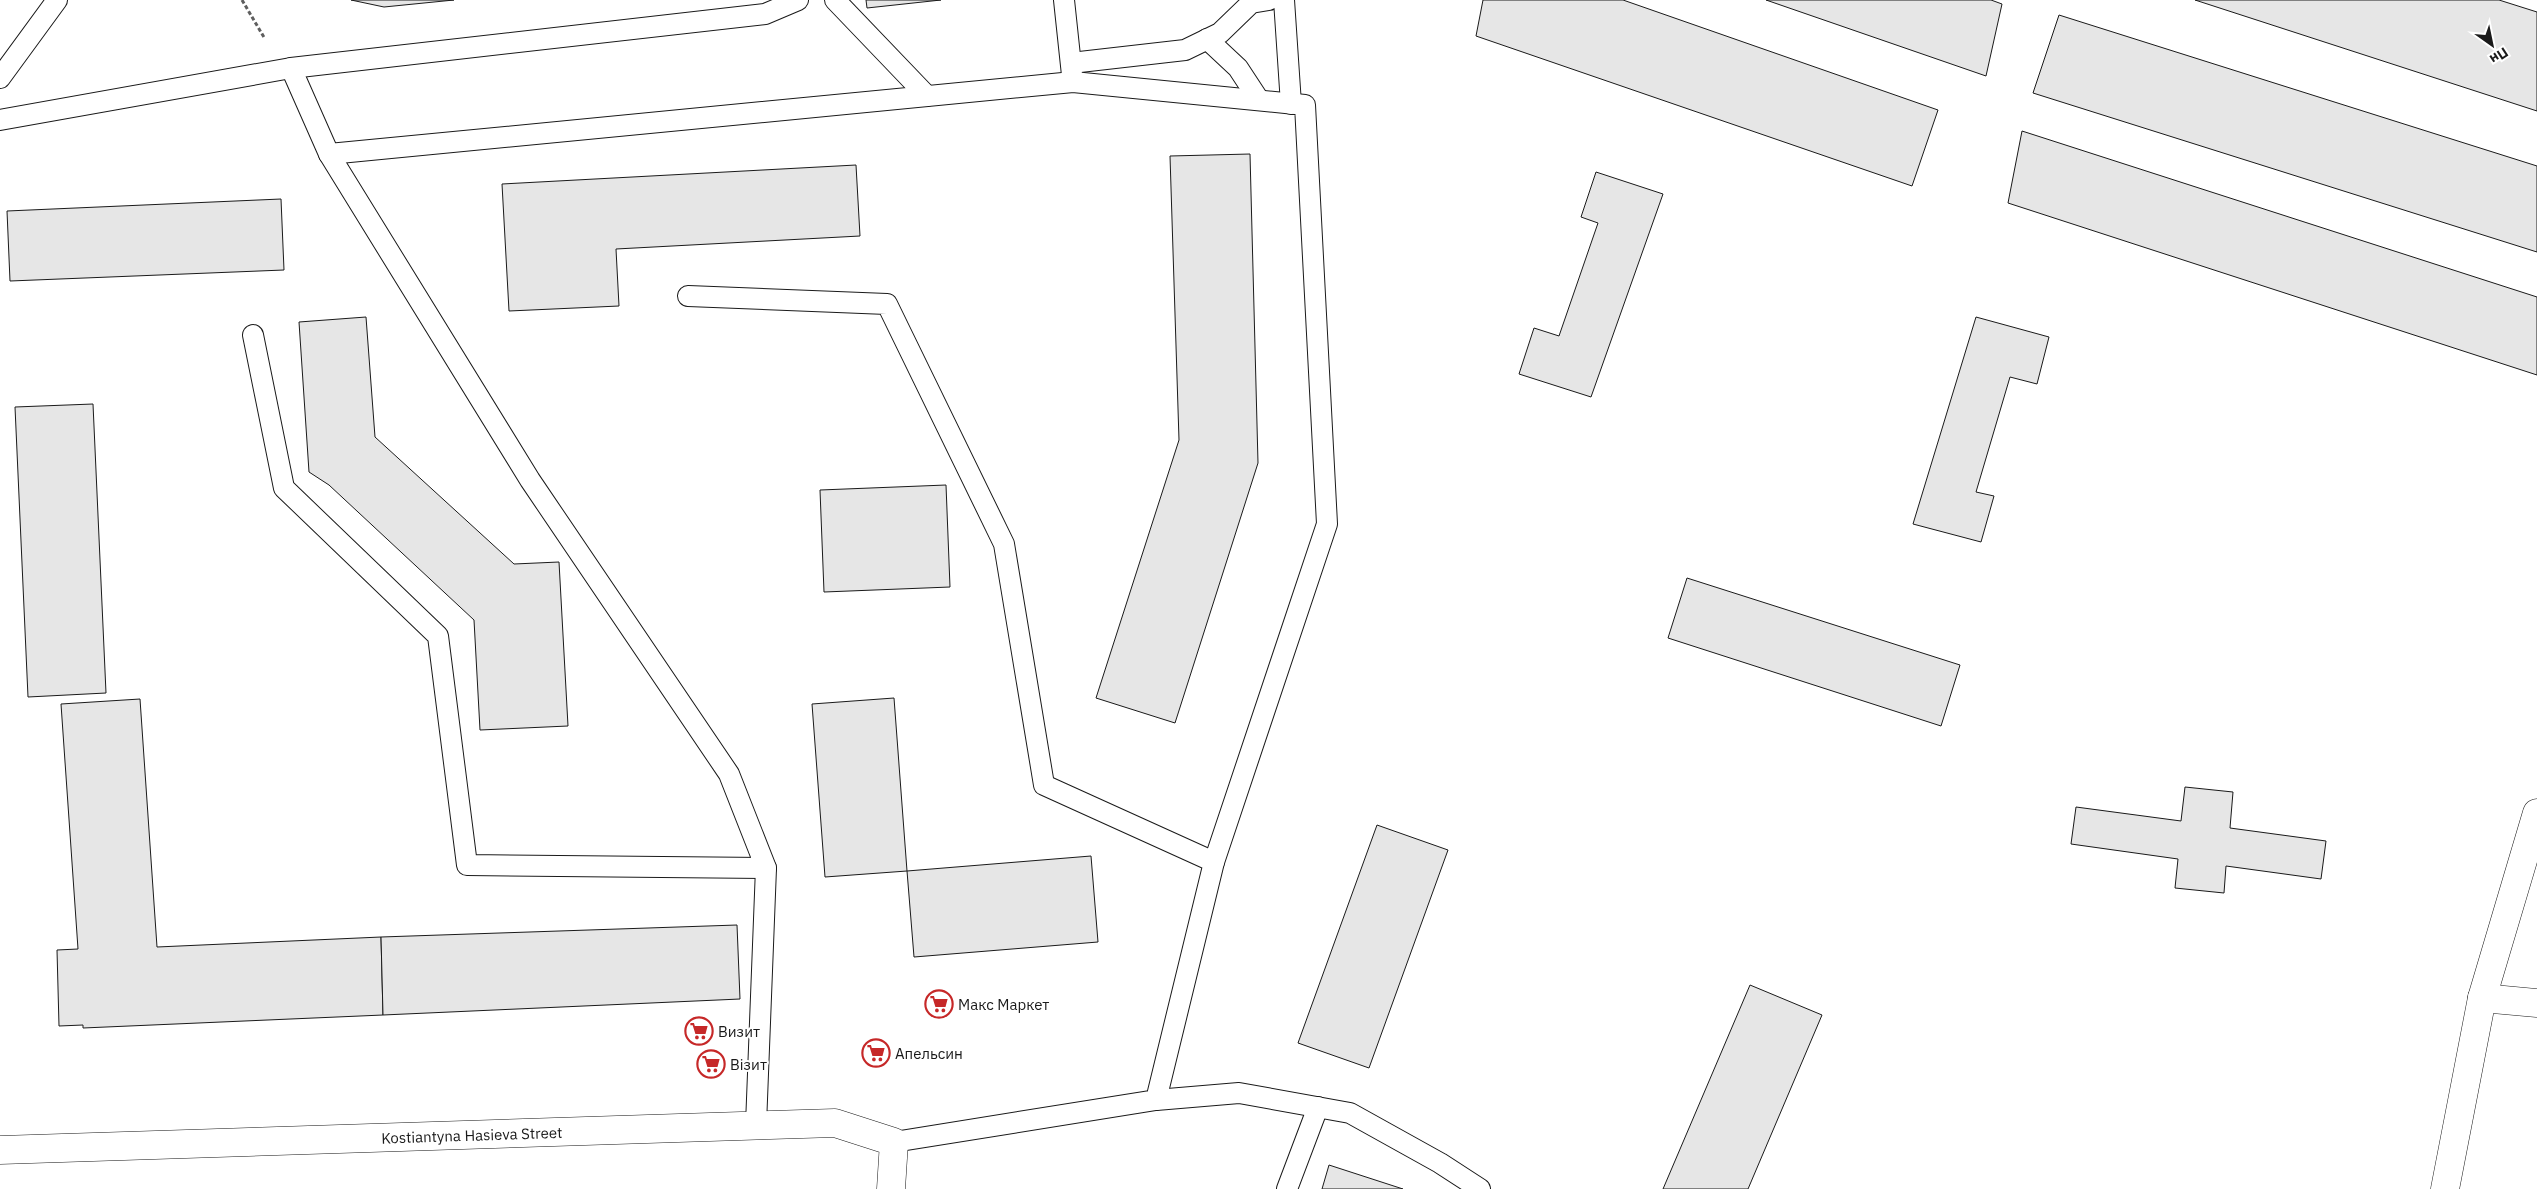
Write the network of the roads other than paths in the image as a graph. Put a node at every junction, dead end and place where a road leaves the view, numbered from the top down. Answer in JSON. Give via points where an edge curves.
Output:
{"nodes":[{"id":1,"x":57,"y":0,"type":"edge"},
{"id":2,"x":798,"y":0,"type":"edge"},
{"id":3,"x":836,"y":0,"type":"edge"},
{"id":4,"x":1064,"y":0,"type":"edge"},
{"id":5,"x":1269,"y":0,"type":"edge"},
{"id":6,"x":1284,"y":0,"type":"edge"},
{"id":7,"x":1207,"y":39,"type":"junction"},
{"id":8,"x":291,"y":68,"type":"junction"},
{"id":9,"x":1072,"y":73,"type":"junction"},
{"id":10,"x":0,"y":78,"type":"edge"},
{"id":11,"x":927,"y":96,"type":"junction"},
{"id":12,"x":1259,"y":100,"type":"junction"},
{"id":13,"x":1291,"y":104,"type":"junction"},
{"id":14,"x":0,"y":120,"type":"edge"},
{"id":15,"x":330,"y":154,"type":"junction"},
{"id":16,"x":688,"y":296,"type":"dead end"},
{"id":17,"x":253,"y":335,"type":"dead end"},
{"id":18,"x":2537,"y":813,"type":"edge"},
{"id":19,"x":1214,"y":862,"type":"junction"},
{"id":20,"x":766,"y":868,"type":"junction"},
{"id":21,"x":2482,"y":998,"type":"junction"},
{"id":22,"x":2537,"y":1003,"type":"edge"},
{"id":23,"x":1156,"y":1100,"type":"junction"},
{"id":24,"x":1318,"y":1107,"type":"junction"},
{"id":25,"x":756,"y":1125,"type":"junction"},
{"id":26,"x":894,"y":1142,"type":"junction"},
{"id":27,"x":1,"y":1144,"type":"edge"},
{"id":28,"x":891,"y":1189,"type":"edge"},
{"id":29,"x":1288,"y":1189,"type":"edge"},
{"id":30,"x":1480,"y":1189,"type":"edge"},
{"id":31,"x":2445,"y":1189,"type":"edge"}],
"edges":[{"from":1,"to":10,"type":"lane"},
{"from":2,"to":8,"type":"lane","via":[[765,14]]},
{"from":3,"to":11,"type":"lane"},
{"from":4,"to":9,"type":"lane"},
{"from":5,"to":7,"type":"lane","via":[[1251,3],[1220,32]]},
{"from":6,"to":13,"type":"lane"},
{"from":7,"to":9,"type":"lane","via":[[1185,50]]},
{"from":7,"to":12,"type":"lane","via":[[1238,68]]},
{"from":8,"to":14,"type":"lane"},
{"from":8,"to":15,"type":"lane"},
{"from":9,"to":11,"type":"lane"},
{"from":9,"to":12,"type":"lane"},
{"from":11,"to":15,"type":"lane"},
{"from":12,"to":13,"type":"lane"},
{"from":13,"to":19,"type":"lane","via":[[1305,105],[1327,524]]},
{"from":15,"to":20,"type":"lane","via":[[530,480],[729,774]]},
{"from":16,"to":19,"type":"lane","via":[[887,304],[1004,544],[1044,785]]},
{"from":17,"to":20,"type":"lane","via":[[284,488],[438,636],[467,865]]},
{"from":18,"to":21,"type":"street"},
{"from":19,"to":23,"type":"lane"},
{"from":20,"to":25,"type":"lane"},
{"from":21,"to":22,"type":"street"},
{"from":21,"to":31,"type":"street"},
{"from":23,"to":24,"type":"lane","via":[[1239,1093]]},
{"from":23,"to":26,"type":"lane"},
{"from":24,"to":29,"type":"lane"},
{"from":24,"to":30,"type":"lane","via":[[1350,1113]]},
{"from":25,"to":26,"type":"street","name":"Kostiantyna Hasieva Street","via":[[835,1123]]},
{"from":25,"to":27,"type":"street","name":"Kostiantyna Hasieva Street"},
{"from":26,"to":28,"type":"street"}]}
